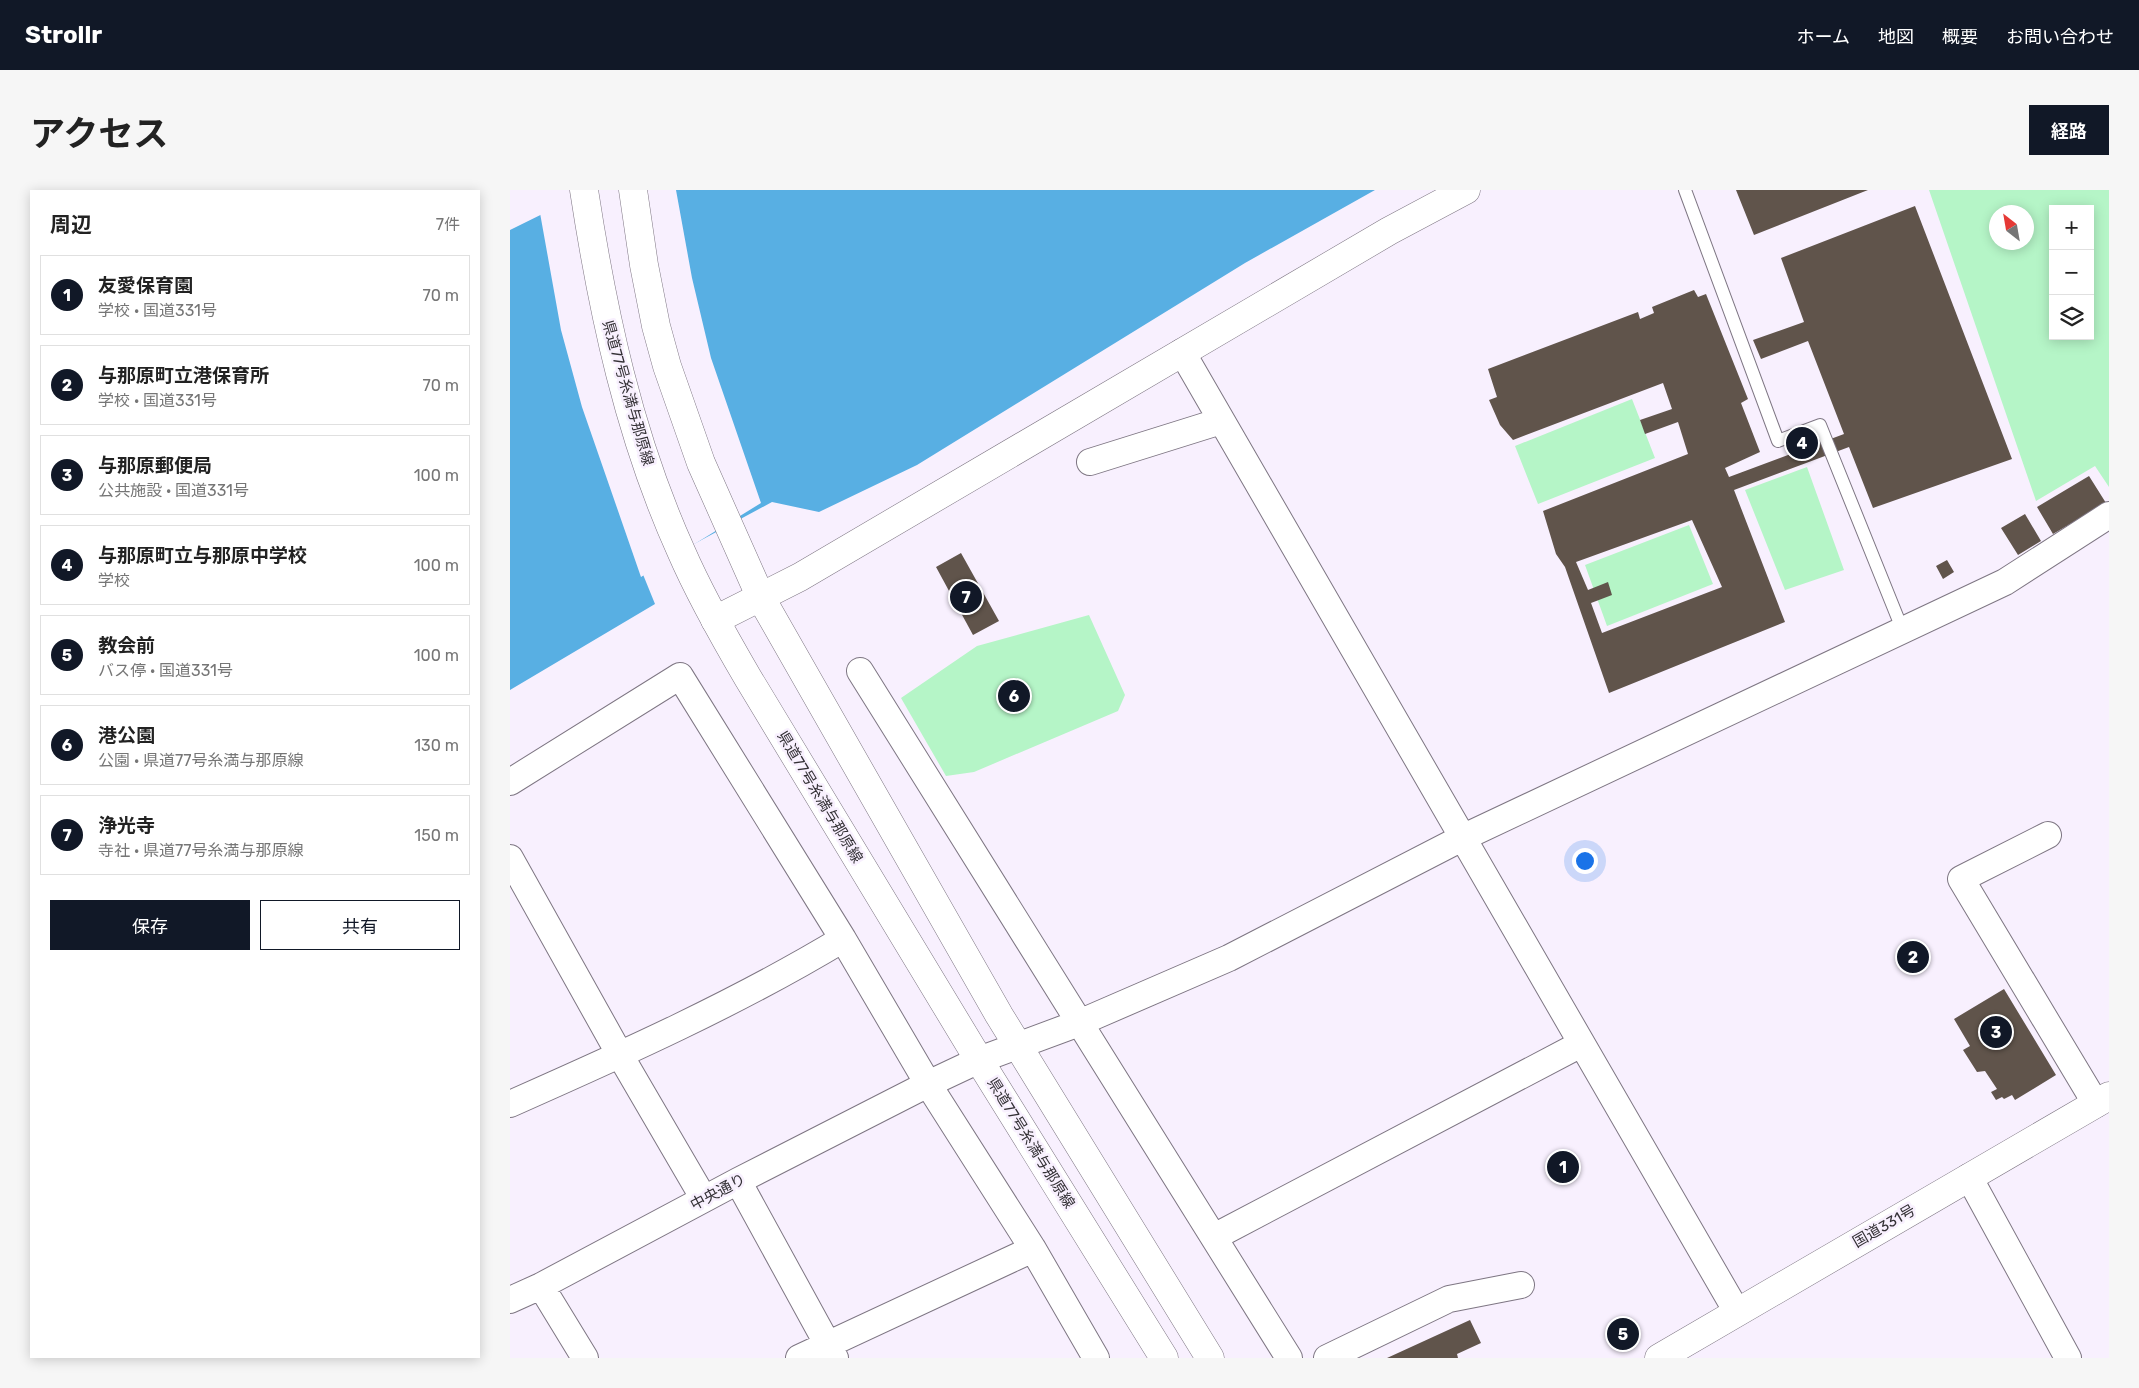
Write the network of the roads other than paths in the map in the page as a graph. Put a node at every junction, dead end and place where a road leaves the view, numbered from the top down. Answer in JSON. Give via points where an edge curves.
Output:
{"nodes":[{"id":1,"x":584,"y":190,"type":"edge"},
{"id":2,"x":633,"y":190,"type":"edge"},
{"id":3,"x":1466,"y":190,"type":"edge"},
{"id":4,"x":1685,"y":190,"type":"edge"},
{"id":5,"x":1182,"y":352,"type":"junction"},
{"id":6,"x":1221,"y":421,"type":"junction"},
{"id":7,"x":1090,"y":462,"type":"dead end"},
{"id":8,"x":2109,"y":515,"type":"edge"},
{"id":9,"x":761,"y":598,"type":"junction"},
{"id":10,"x":715,"y":620,"type":"junction"},
{"id":11,"x":1903,"y":631,"type":"junction"},
{"id":12,"x":860,"y":671,"type":"dead end"},
{"id":13,"x":510,"y":782,"type":"edge"},
{"id":14,"x":2048,"y":835,"type":"dead end"},
{"id":15,"x":1462,"y":838,"type":"junction"},
{"id":16,"x":510,"y":858,"type":"edge"},
{"id":17,"x":843,"y":939,"type":"junction"},
{"id":18,"x":1079,"y":1023,"type":"junction"},
{"id":19,"x":1581,"y":1044,"type":"junction"},
{"id":20,"x":1019,"y":1046,"type":"junction"},
{"id":21,"x":620,"y":1055,"type":"junction"},
{"id":22,"x":979,"y":1060,"type":"junction"},
{"id":23,"x":928,"y":1084,"type":"junction"},
{"id":24,"x":2102,"y":1100,"type":"edge"},
{"id":25,"x":510,"y":1104,"type":"edge"},
{"id":26,"x":1969,"y":1177,"type":"junction"},
{"id":27,"x":738,"y":1181,"type":"junction"},
{"id":28,"x":704,"y":1199,"type":"junction"},
{"id":29,"x":1214,"y":1237,"type":"junction"},
{"id":30,"x":1032,"y":1249,"type":"junction"},
{"id":31,"x":1521,"y":1285,"type":"dead end"},
{"id":32,"x":541,"y":1286,"type":"junction"},
{"id":33,"x":510,"y":1300,"type":"edge"},
{"id":34,"x":1737,"y":1312,"type":"junction"},
{"id":35,"x":831,"y":1351,"type":"edge"},
{"id":36,"x":585,"y":1358,"type":"edge"},
{"id":37,"x":799,"y":1358,"type":"edge"},
{"id":38,"x":1096,"y":1358,"type":"edge"},
{"id":39,"x":1164,"y":1358,"type":"edge"},
{"id":40,"x":1210,"y":1358,"type":"edge"},
{"id":41,"x":1289,"y":1358,"type":"edge"},
{"id":42,"x":1327,"y":1358,"type":"edge"},
{"id":43,"x":1659,"y":1358,"type":"edge"},
{"id":44,"x":2068,"y":1358,"type":"edge"}],
"edges":[{"from":1,"to":10,"type":"main road","name":"県道77号糸満与那原線","via":[[599,284],[631,418],[681,551]]},
{"from":2,"to":9,"type":"main road","via":[[656,326],[667,366],[701,463]]},
{"from":3,"to":5,"type":"main road","via":[[1389,230]]},
{"from":4,"to":11,"type":"lane","via":[[1778,440],[1820,426]]},
{"from":5,"to":6,"type":"street"},
{"from":5,"to":9,"type":"main road"},
{"from":6,"to":7,"type":"street"},
{"from":6,"to":15,"type":"street"},
{"from":8,"to":11,"type":"street","name":"中央通り","via":[[2005,582]]},
{"from":9,"to":10,"type":"main road"},
{"from":9,"to":20,"type":"main road"},
{"from":10,"to":22,"type":"main road","name":"県道77号糸満与那原線"},
{"from":11,"to":15,"type":"street","name":"中央通り"},
{"from":12,"to":18,"type":"street"},
{"from":13,"to":17,"type":"street","via":[[680,676]]},
{"from":14,"to":24,"type":"street","via":[[1961,879]]},
{"from":15,"to":18,"type":"street","name":"中央通り","via":[[1229,958]]},
{"from":15,"to":19,"type":"street"},
{"from":16,"to":21,"type":"street"},
{"from":17,"to":21,"type":"street","via":[[799,966]]},
{"from":17,"to":23,"type":"street"},
{"from":18,"to":20,"type":"street","name":"中央通り"},
{"from":18,"to":29,"type":"street"},
{"from":19,"to":29,"type":"street"},
{"from":19,"to":34,"type":"street"},
{"from":20,"to":22,"type":"street","name":"中央通り"},
{"from":20,"to":40,"type":"main road"},
{"from":21,"to":25,"type":"street"},
{"from":21,"to":28,"type":"street"},
{"from":22,"to":23,"type":"street","name":"中央通り"},
{"from":22,"to":39,"type":"main road","name":"県道77号糸満与那原線"},
{"from":23,"to":27,"type":"street","name":"中央通り"},
{"from":23,"to":30,"type":"street"},
{"from":24,"to":26,"type":"main road","name":"国道331号"},
{"from":26,"to":34,"type":"main road","name":"国道331号"},
{"from":26,"to":44,"type":"street"},
{"from":27,"to":28,"type":"street","name":"中央通り"},
{"from":27,"to":35,"type":"street"},
{"from":28,"to":32,"type":"street","name":"中央通り"},
{"from":29,"to":41,"type":"street"},
{"from":30,"to":35,"type":"street"},
{"from":30,"to":38,"type":"street"},
{"from":31,"to":42,"type":"street","via":[[1449,1299]]},
{"from":32,"to":33,"type":"street","name":"中央通り"},
{"from":32,"to":36,"type":"street"},
{"from":34,"to":43,"type":"main road","name":"国道331号"},
{"from":35,"to":37,"type":"street"}]}
